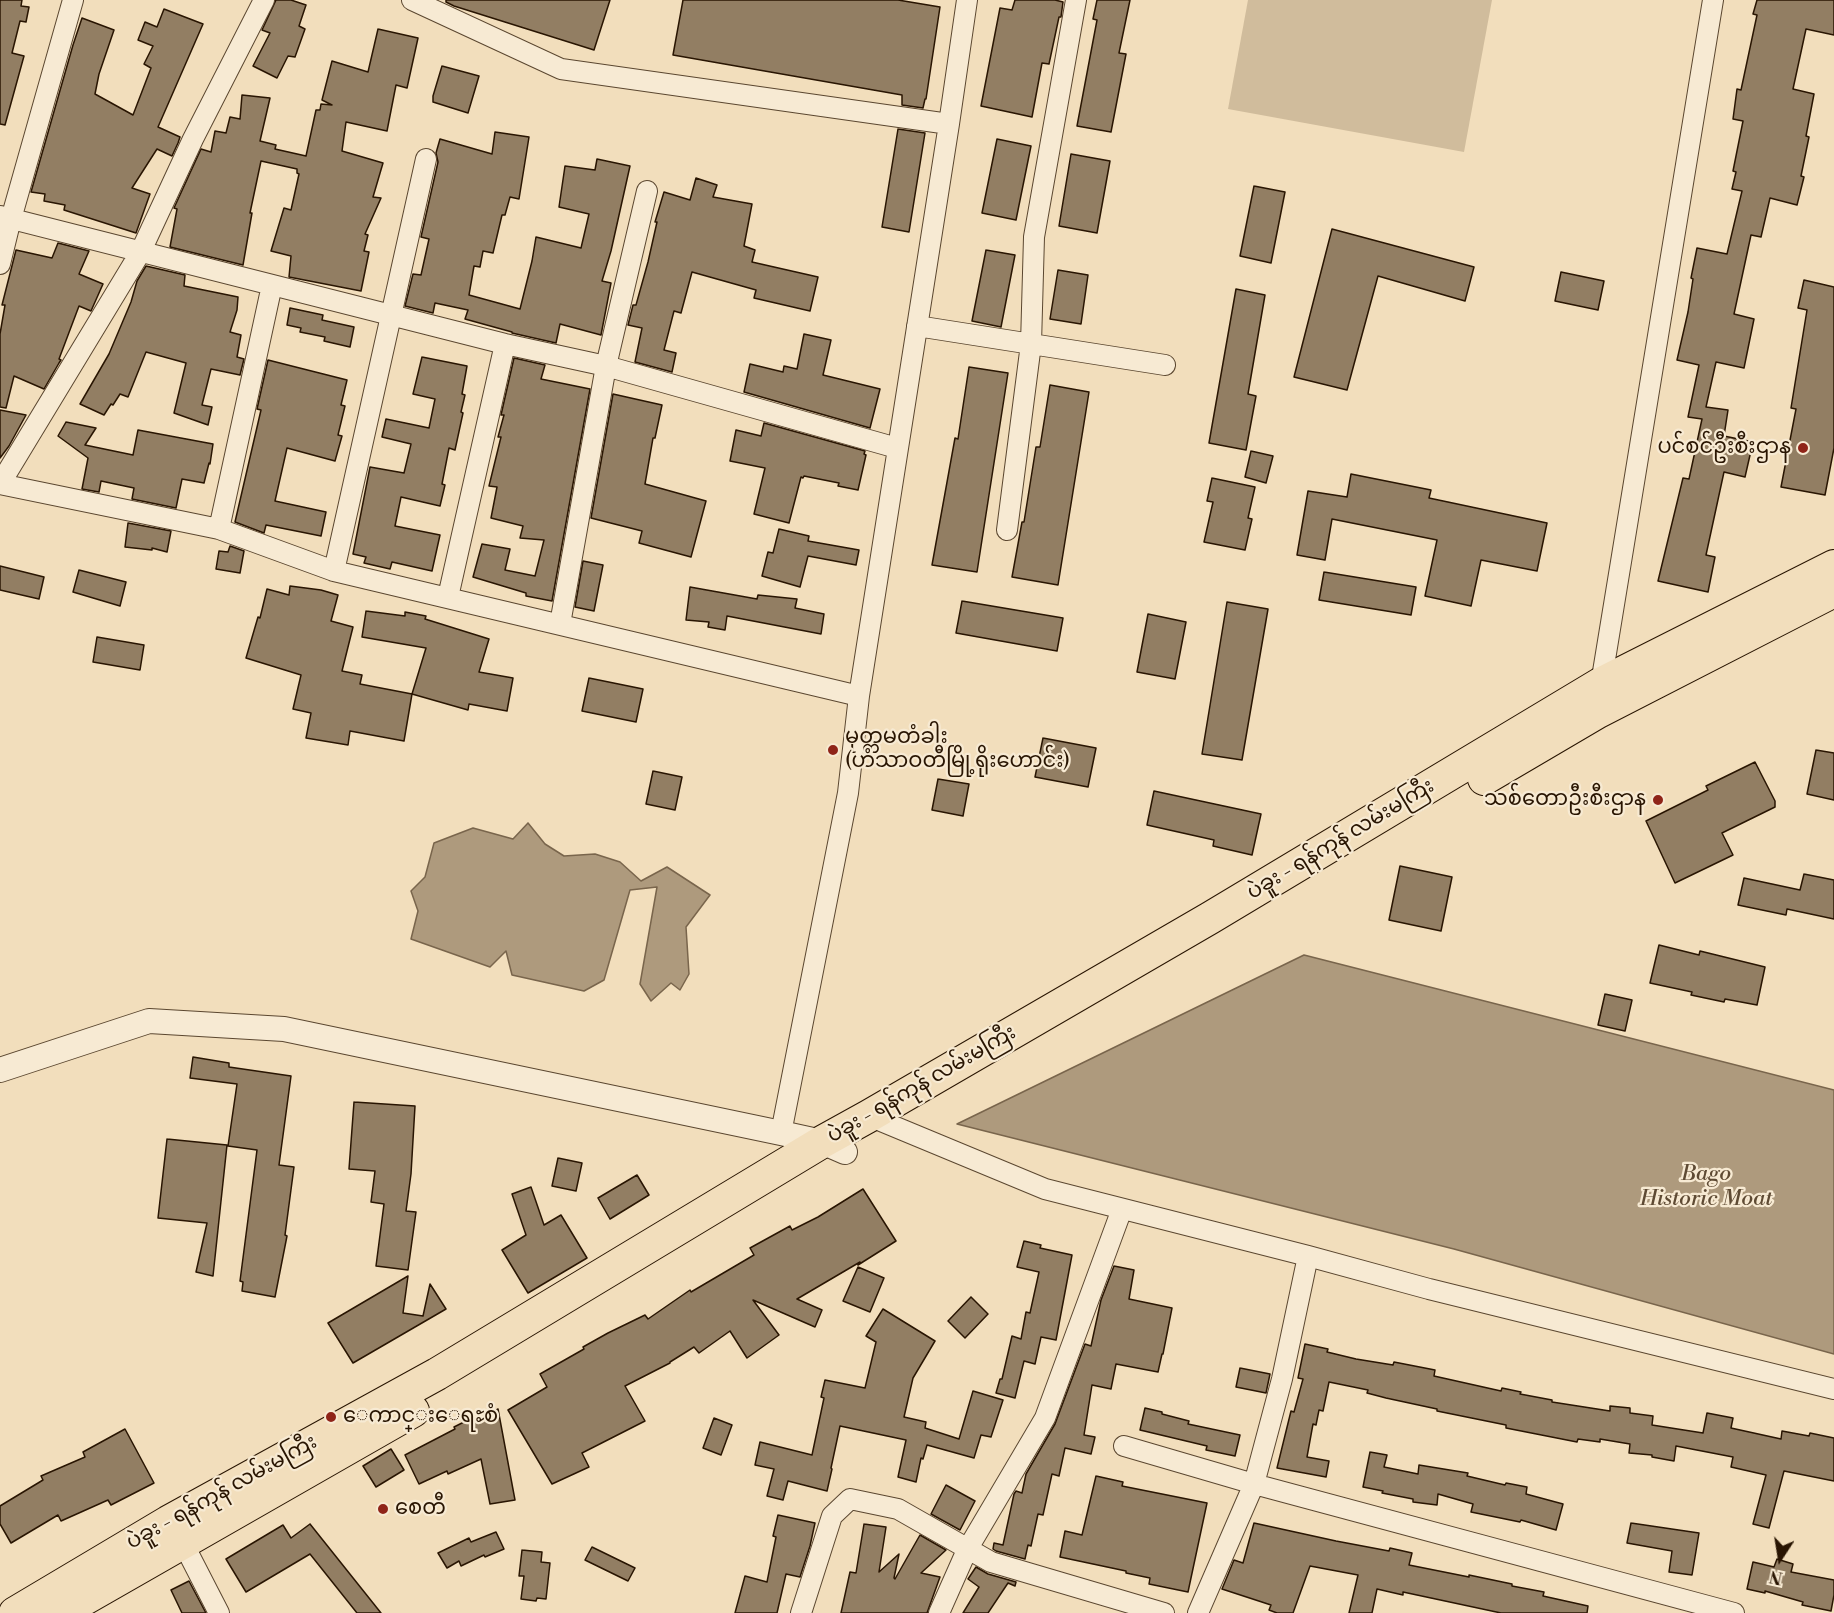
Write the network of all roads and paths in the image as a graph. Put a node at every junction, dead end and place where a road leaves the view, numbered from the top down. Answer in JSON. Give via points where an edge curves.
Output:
{"nodes":[{"id":1,"x":73,"y":0,"type":"edge"},
{"id":2,"x":264,"y":0,"type":"edge"},
{"id":3,"x":412,"y":0,"type":"edge"},
{"id":4,"x":967,"y":0,"type":"edge"},
{"id":5,"x":1076,"y":0,"type":"edge"},
{"id":6,"x":1713,"y":0,"type":"edge"},
{"id":7,"x":949,"y":124,"type":"junction"},
{"id":8,"x":426,"y":159,"type":"dead end"},
{"id":9,"x":647,"y":191,"type":"dead end"},
{"id":10,"x":5,"y":218,"type":"edge"},
{"id":11,"x":141,"y":253,"type":"junction"},
{"id":12,"x":0,"y":264,"type":"edge"},
{"id":13,"x":272,"y":285,"type":"junction"},
{"id":14,"x":391,"y":315,"type":"junction"},
{"id":15,"x":917,"y":326,"type":"junction"},
{"id":16,"x":505,"y":344,"type":"junction"},
{"id":17,"x":1031,"y":344,"type":"junction"},
{"id":18,"x":1165,"y":365,"type":"dead end"},
{"id":19,"x":606,"y":366,"type":"junction"},
{"id":20,"x":897,"y":448,"type":"junction"},
{"id":21,"x":0,"y":484,"type":"edge"},
{"id":22,"x":219,"y":529,"type":"junction"},
{"id":23,"x":1007,"y":530,"type":"dead end"},
{"id":24,"x":1834,"y":566,"type":"edge"},
{"id":25,"x":334,"y":571,"type":"junction"},
{"id":26,"x":1834,"y":591,"type":"edge"},
{"id":27,"x":448,"y":597,"type":"junction"},
{"id":28,"x":560,"y":624,"type":"junction"},
{"id":29,"x":859,"y":696,"type":"junction"},
{"id":30,"x":1599,"y":698,"type":"junction"},
{"id":31,"x":0,"y":1070,"type":"edge"},
{"id":32,"x":880,"y":1121,"type":"junction"},
{"id":33,"x":781,"y":1133,"type":"junction"},
{"id":34,"x":834,"y":1147,"type":"junction"},
{"id":35,"x":1122,"y":1209,"type":"junction"},
{"id":36,"x":1308,"y":1256,"type":"junction"},
{"id":37,"x":1834,"y":1389,"type":"edge"},
{"id":38,"x":1124,"y":1446,"type":"dead end"},
{"id":39,"x":1254,"y":1484,"type":"junction"},
{"id":40,"x":183,"y":1543,"type":"junction"},
{"id":41,"x":967,"y":1550,"type":"junction"},
{"id":42,"x":15,"y":1613,"type":"edge"},
{"id":43,"x":60,"y":1613,"type":"edge"},
{"id":44,"x":219,"y":1613,"type":"edge"},
{"id":45,"x":801,"y":1613,"type":"edge"},
{"id":46,"x":939,"y":1613,"type":"edge"},
{"id":47,"x":1164,"y":1613,"type":"edge"},
{"id":48,"x":1198,"y":1613,"type":"edge"},
{"id":49,"x":1734,"y":1613,"type":"edge"}],
"edges":[{"from":1,"to":10,"type":"street"},
{"from":2,"to":11,"type":"street","via":[[192,139]]},
{"from":3,"to":7,"type":"street","via":[[561,69]]},
{"from":4,"to":7,"type":"street"},
{"from":5,"to":17,"type":"street","via":[[1034,237]]},
{"from":6,"to":30,"type":"street"},
{"from":7,"to":15,"type":"street"},
{"from":8,"to":14,"type":"street"},
{"from":9,"to":19,"type":"street"},
{"from":10,"to":11,"type":"street"},
{"from":10,"to":12,"type":"street"},
{"from":11,"to":13,"type":"street"},
{"from":11,"to":21,"type":"street"},
{"from":13,"to":14,"type":"street"},
{"from":13,"to":22,"type":"street"},
{"from":14,"to":16,"type":"street"},
{"from":14,"to":25,"type":"street"},
{"from":15,"to":17,"type":"street"},
{"from":15,"to":20,"type":"street"},
{"from":16,"to":19,"type":"street"},
{"from":16,"to":27,"type":"street"},
{"from":17,"to":18,"type":"street"},
{"from":17,"to":23,"type":"street"},
{"from":19,"to":20,"type":"street"},
{"from":19,"to":28,"type":"street"},
{"from":20,"to":29,"type":"street"},
{"from":21,"to":22,"type":"street"},
{"from":22,"to":25,"type":"street"},
{"from":24,"to":30,"type":"highway","name":"ပဲခူး - ရန်ကုန် လမ်းမကြီး"},
{"from":25,"to":27,"type":"street"},
{"from":26,"to":30,"type":"highway","name":"ပဲခူး - ရန်ကုန် လမ်းမကြီး"},
{"from":27,"to":28,"type":"street"},
{"from":28,"to":29,"type":"street"},
{"from":29,"to":33,"type":"street","via":[[848,793]]},
{"from":30,"to":32,"type":"highway","name":"ပဲခူး - ရန်ကုန် လမ်းမကြီး","via":[[1220,912]]},
{"from":31,"to":33,"type":"street","via":[[149,1021],[284,1029]]},
{"from":32,"to":34,"type":"highway","name":"ပဲခူး - ရန်ကုန် လမ်းမကြီး"},
{"from":32,"to":35,"type":"street","via":[[1045,1189]]},
{"from":33,"to":34,"type":"street"},
{"from":34,"to":40,"type":"highway","name":"ပဲခူး - ရန်ကုန် လမ်းမကြီး","via":[[448,1392]]},
{"from":34,"to":42,"type":"highway","name":"ပဲခူး - ရန်ကုန် လမ်းမကြီး","via":[[437,1374],[168,1522]]},
{"from":35,"to":36,"type":"street"},
{"from":35,"to":41,"type":"street","via":[[1045,1418]]},
{"from":36,"to":37,"type":"street"},
{"from":36,"to":39,"type":"street","via":[[1282,1379]]},
{"from":38,"to":39,"type":"street"},
{"from":39,"to":48,"type":"street"},
{"from":39,"to":49,"type":"street"},
{"from":40,"to":43,"type":"highway","name":"ပဲခူး - ရန်ကုန် လမ်းမကြီး"},
{"from":40,"to":44,"type":"street"},
{"from":41,"to":45,"type":"street","via":[[898,1509],[850,1499],[832,1516]]},
{"from":41,"to":46,"type":"street"},
{"from":41,"to":47,"type":"street","via":[[991,1562]]}]}
